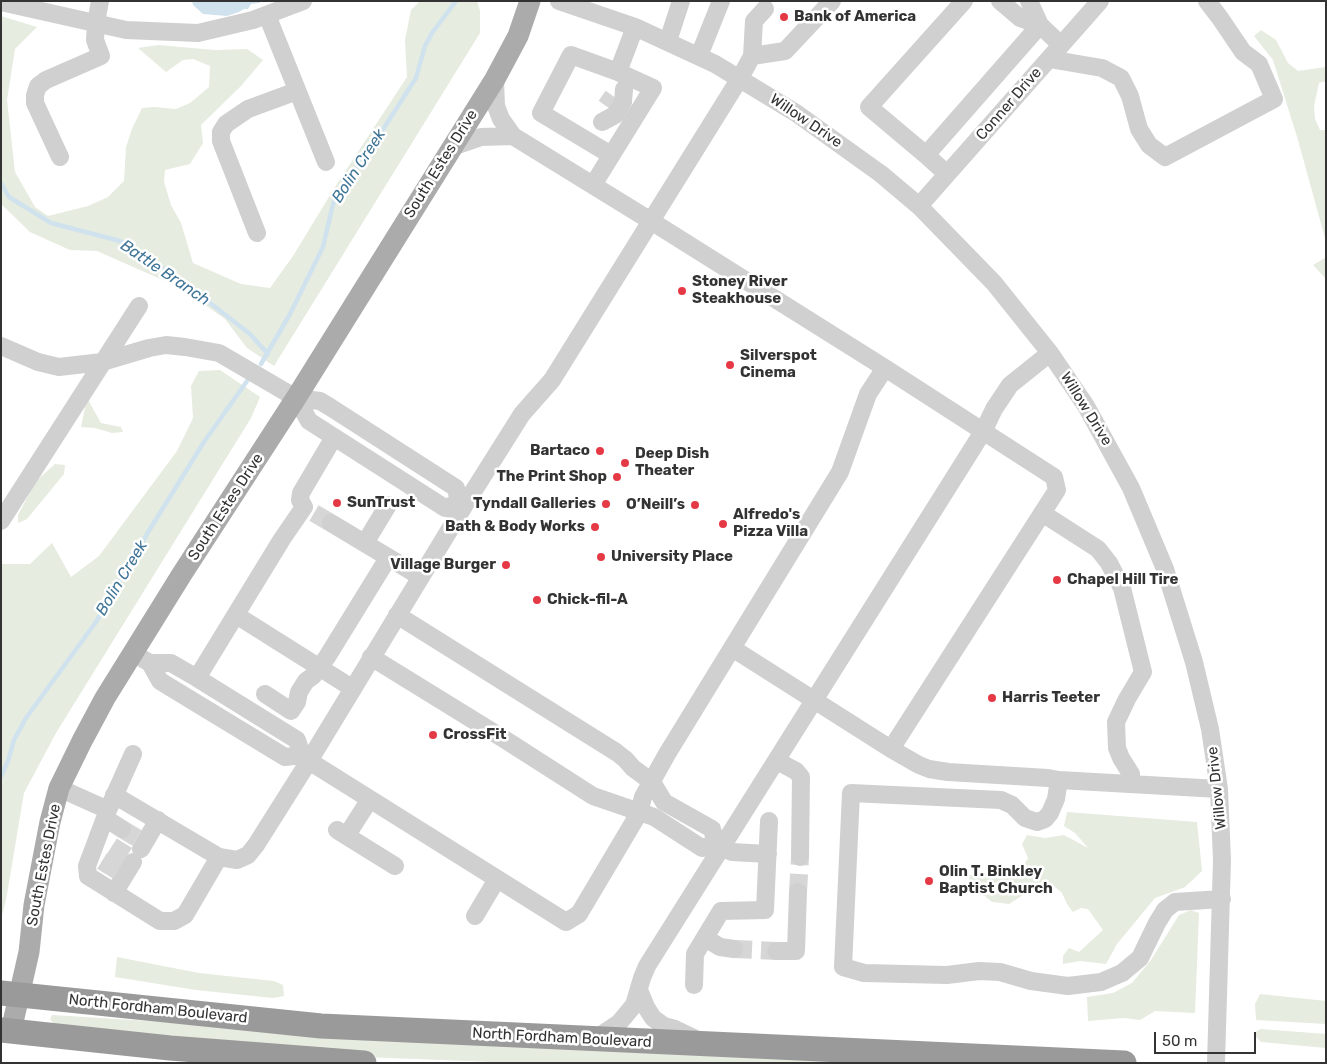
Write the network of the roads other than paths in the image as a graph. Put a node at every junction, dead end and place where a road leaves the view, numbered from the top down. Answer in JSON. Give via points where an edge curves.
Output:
{"nodes":[{"id":1,"x":100,"y":1,"type":"edge"},
{"id":2,"x":303,"y":1,"type":"edge"},
{"id":3,"x":530,"y":1,"type":"edge"},
{"id":4,"x":559,"y":1,"type":"edge"},
{"id":5,"x":681,"y":1,"type":"edge"},
{"id":6,"x":721,"y":1,"type":"edge"},
{"id":7,"x":832,"y":1,"type":"edge"},
{"id":8,"x":964,"y":1,"type":"edge"},
{"id":9,"x":1000,"y":1,"type":"edge"},
{"id":10,"x":1029,"y":1,"type":"edge"},
{"id":11,"x":1100,"y":1,"type":"edge"},
{"id":12,"x":1206,"y":1,"type":"edge"},
{"id":13,"x":1,"y":2,"type":"edge"},
{"id":14,"x":34,"y":5,"type":"edge"},
{"id":15,"x":764,"y":9,"type":"dead end"},
{"id":16,"x":267,"y":15,"type":"junction"},
{"id":17,"x":96,"y":23,"type":"junction"},
{"id":18,"x":1040,"y":25,"type":"junction"},
{"id":19,"x":635,"y":27,"type":"junction"},
{"id":20,"x":668,"y":41,"type":"junction"},
{"id":21,"x":1061,"y":45,"type":"junction"},
{"id":22,"x":700,"y":56,"type":"junction"},
{"id":23,"x":752,"y":56,"type":"junction"},
{"id":24,"x":1049,"y":59,"type":"junction"},
{"id":25,"x":740,"y":78,"type":"junction"},
{"id":26,"x":494,"y":79,"type":"junction"},
{"id":27,"x":297,"y":91,"type":"junction"},
{"id":28,"x":616,"y":94,"type":"junction"},
{"id":29,"x":513,"y":136,"type":"junction"},
{"id":30,"x":590,"y":142,"type":"junction"},
{"id":31,"x":452,"y":147,"type":"junction"},
{"id":32,"x":926,"y":154,"type":"junction"},
{"id":33,"x":611,"y":156,"type":"junction"},
{"id":34,"x":60,"y":157,"type":"dead end"},
{"id":35,"x":326,"y":162,"type":"dead end"},
{"id":36,"x":947,"y":174,"type":"junction"},
{"id":37,"x":593,"y":185,"type":"junction"},
{"id":38,"x":919,"y":206,"type":"junction"},
{"id":39,"x":651,"y":221,"type":"junction"},
{"id":40,"x":257,"y":233,"type":"dead end"},
{"id":41,"x":139,"y":306,"type":"dead end"},
{"id":42,"x":1,"y":346,"type":"edge"},
{"id":43,"x":1050,"y":353,"type":"junction"},
{"id":44,"x":102,"y":362,"type":"junction"},
{"id":45,"x":885,"y":368,"type":"junction"},
{"id":46,"x":296,"y":398,"type":"junction"},
{"id":47,"x":984,"y":430,"type":"junction"},
{"id":48,"x":334,"y":437,"type":"junction"},
{"id":49,"x":462,"y":504,"type":"junction"},
{"id":50,"x":388,"y":506,"type":"dead end"},
{"id":51,"x":1042,"y":513,"type":"junction"},
{"id":52,"x":1,"y":521,"type":"edge"},
{"id":53,"x":330,"y":523,"type":"tunnel mouth"},
{"id":54,"x":365,"y":543,"type":"junction"},
{"id":55,"x":388,"y":558,"type":"junction"},
{"id":56,"x":421,"y":577,"type":"junction"},
{"id":57,"x":397,"y":615,"type":"junction"},
{"id":58,"x":236,"y":616,"type":"junction"},
{"id":59,"x":732,"y":648,"type":"junction"},
{"id":60,"x":371,"y":657,"type":"junction"},
{"id":61,"x":142,"y":658,"type":"junction"},
{"id":62,"x":316,"y":672,"type":"junction"},
{"id":63,"x":197,"y":678,"type":"junction"},
{"id":64,"x":352,"y":688,"type":"junction"},
{"id":65,"x":265,"y":694,"type":"dead end"},
{"id":66,"x":814,"y":700,"type":"junction"},
{"id":67,"x":891,"y":749,"type":"junction"},
{"id":68,"x":133,"y":754,"type":"dead end"},
{"id":69,"x":306,"y":758,"type":"junction"},
{"id":70,"x":777,"y":761,"type":"junction"},
{"id":71,"x":1060,"y":780,"type":"junction"},
{"id":72,"x":652,"y":782,"type":"junction"},
{"id":73,"x":1132,"y":784,"type":"junction"},
{"id":74,"x":59,"y":788,"type":"junction"},
{"id":75,"x":1219,"y":789,"type":"junction"},
{"id":76,"x":370,"y":799,"type":"junction"},
{"id":77,"x":109,"y":808,"type":"junction"},
{"id":78,"x":639,"y":813,"type":"junction"},
{"id":79,"x":158,"y":820,"type":"junction"},
{"id":80,"x":769,"y":821,"type":"dead end"},
{"id":81,"x":122,"y":829,"type":"tunnel mouth"},
{"id":82,"x":719,"y":846,"type":"junction"},
{"id":83,"x":768,"y":854,"type":"junction"},
{"id":84,"x":219,"y":857,"type":"junction"},
{"id":85,"x":800,"y":857,"type":"tunnel mouth"},
{"id":86,"x":396,"y":866,"type":"dead end"},
{"id":87,"x":497,"y":879,"type":"junction"},
{"id":88,"x":798,"y":892,"type":"tunnel mouth"},
{"id":89,"x":114,"y":893,"type":"junction"},
{"id":90,"x":1222,"y":899,"type":"junction"},
{"id":91,"x":475,"y":916,"type":"dead end"},
{"id":92,"x":705,"y":938,"type":"junction"},
{"id":93,"x":734,"y":949,"type":"tunnel mouth"},
{"id":94,"x":776,"y":951,"type":"tunnel mouth"},
{"id":95,"x":694,"y":985,"type":"dead end"},
{"id":96,"x":639,"y":990,"type":"junction"},
{"id":97,"x":11,"y":994,"type":"edge"},
{"id":98,"x":5,"y":1035,"type":"edge"},
{"id":99,"x":595,"y":1040,"type":"junction"},
{"id":100,"x":705,"y":1044,"type":"junction"},
{"id":101,"x":170,"y":1056,"type":"edge"},
{"id":102,"x":364,"y":1063,"type":"edge"},
{"id":103,"x":1124,"y":1063,"type":"edge"},
{"id":104,"x":1216,"y":1063,"type":"edge"}],
"edges":[{"from":1,"to":17,"type":"street"},
{"from":2,"to":16,"type":"street"},
{"from":3,"to":26,"type":"main road","name":"South Estes Drive","via":[[518,36]]},
{"from":4,"to":19,"type":"street","name":"Willow Drive"},
{"from":5,"to":20,"type":"street"},
{"from":6,"to":22,"type":"street"},
{"from":7,"to":23,"type":"street","via":[[785,51]]},
{"from":8,"to":32,"type":"street","via":[[869,108]]},
{"from":9,"to":18,"type":"street","via":[[1020,18]]},
{"from":10,"to":18,"type":"street"},
{"from":11,"to":21,"type":"street","name":"Conner Drive"},
{"from":12,"to":24,"type":"street","via":[[1243,52],[1259,64],[1274,99],[1165,157],[1149,145],[1139,129],[1121,78],[1102,68]]},
{"from":13,"to":14,"type":"street"},
{"from":14,"to":17,"type":"street"},
{"from":15,"to":23,"type":"street","via":[[754,21]]},
{"from":16,"to":17,"type":"street","via":[[198,33],[126,30]]},
{"from":16,"to":27,"type":"street"},
{"from":17,"to":34,"type":"street","via":[[95,40],[101,56],[46,80],[38,86],[35,95],[35,103]]},
{"from":18,"to":21,"type":"street"},
{"from":18,"to":32,"type":"street"},
{"from":19,"to":20,"type":"street","name":"Willow Drive"},
{"from":19,"to":28,"type":"street"},
{"from":20,"to":22,"type":"street","name":"Willow Drive"},
{"from":21,"to":24,"type":"street","name":"Conner Drive"},
{"from":22,"to":25,"type":"street","name":"Willow Drive"},
{"from":23,"to":25,"type":"street"},
{"from":24,"to":36,"type":"street","name":"Conner Drive"},
{"from":25,"to":38,"type":"street","name":"Willow Drive","via":[[842,144]]},
{"from":25,"to":39,"type":"street"},
{"from":26,"to":29,"type":"street","via":[[496,106]]},
{"from":26,"to":31,"type":"main road","name":"South Estes Drive"},
{"from":27,"to":35,"type":"street"},
{"from":27,"to":40,"type":"street","via":[[248,109],[226,124],[221,132],[221,141]]},
{"from":28,"to":30,"type":"street"},
{"from":28,"to":30,"type":"street","via":[[571,55],[541,113]]},
{"from":28,"to":33,"type":"street","via":[[653,88]]},
{"from":29,"to":31,"type":"street","via":[[481,137]]},
{"from":29,"to":37,"type":"street"},
{"from":30,"to":33,"type":"street"},
{"from":31,"to":46,"type":"main road","name":"South Estes Drive"},
{"from":32,"to":36,"type":"street"},
{"from":33,"to":37,"type":"street"},
{"from":36,"to":38,"type":"street","name":"Conner Drive"},
{"from":37,"to":39,"type":"street"},
{"from":38,"to":43,"type":"street","name":"Willow Drive","via":[[994,283]]},
{"from":39,"to":45,"type":"street"},
{"from":39,"to":49,"type":"street","via":[[552,380],[522,414]]},
{"from":41,"to":44,"type":"street"},
{"from":42,"to":44,"type":"street","via":[[38,362],[59,366]]},
{"from":43,"to":47,"type":"street","via":[[1010,385]]},
{"from":43,"to":75,"type":"street","name":"Willow Drive","via":[[1118,461],[1162,560],[1205,706]]},
{"from":44,"to":46,"type":"street","via":[[166,345],[219,353]]},
{"from":44,"to":52,"type":"street"},
{"from":45,"to":47,"type":"street"},
{"from":45,"to":59,"type":"street","via":[[868,394],[840,472]]},
{"from":46,"to":48,"type":"street","via":[[309,421]]},
{"from":46,"to":49,"type":"street","via":[[320,401],[456,488]]},
{"from":46,"to":61,"type":"main road","name":"South Estes Drive","via":[[182,574]]},
{"from":47,"to":51,"type":"street","via":[[1054,476],[1057,490]]},
{"from":47,"to":66,"type":"street"},
{"from":48,"to":49,"type":"street","via":[[445,508]]},
{"from":48,"to":58,"type":"street","via":[[301,493],[300,500],[309,510],[282,539]]},
{"from":49,"to":56,"type":"street"},
{"from":50,"to":54,"type":"street"},
{"from":51,"to":67,"type":"street"},
{"from":51,"to":73,"type":"street","via":[[1098,549],[1122,588],[1143,672],[1116,722],[1117,748],[1132,774]]},
{"from":53,"to":54,"type":"street"},
{"from":54,"to":55,"type":"street"},
{"from":55,"to":56,"type":"street"},
{"from":55,"to":62,"type":"street"},
{"from":56,"to":57,"type":"street"},
{"from":57,"to":60,"type":"street"},
{"from":57,"to":72,"type":"street","via":[[616,752]]},
{"from":58,"to":62,"type":"street"},
{"from":58,"to":63,"type":"street"},
{"from":59,"to":66,"type":"street"},
{"from":59,"to":72,"type":"street"},
{"from":60,"to":64,"type":"street"},
{"from":60,"to":78,"type":"street","via":[[593,796]]},
{"from":61,"to":63,"type":"street","via":[[171,663]]},
{"from":61,"to":69,"type":"street","via":[[160,681],[285,757]]},
{"from":61,"to":74,"type":"main road","name":"South Estes Drive","via":[[106,698]]},
{"from":62,"to":64,"type":"street"},
{"from":62,"to":65,"type":"street","via":[[306,681],[291,710]]},
{"from":63,"to":69,"type":"street","via":[[296,740]]},
{"from":64,"to":69,"type":"street"},
{"from":66,"to":67,"type":"street"},
{"from":66,"to":70,"type":"street"},
{"from":67,"to":71,"type":"street","via":[[919,765],[938,770]]},
{"from":68,"to":77,"type":"street"},
{"from":69,"to":76,"type":"street"},
{"from":69,"to":84,"type":"street","via":[[260,840],[248,855],[237,860]]},
{"from":70,"to":82,"type":"street"},
{"from":70,"to":85,"type":"street","via":[[801,777]]},
{"from":71,"to":73,"type":"street"},
{"from":71,"to":90,"type":"street","via":[[1050,813],[1037,822],[1025,818],[1012,805],[1000,800],[850,792],[843,967],[882,974],[1000,972],[1031,981],[1068,986],[1101,982],[1122,973],[1140,958],[1165,910],[1175,902]]},
{"from":72,"to":78,"type":"street"},
{"from":72,"to":82,"type":"street","via":[[664,802],[712,829]]},
{"from":73,"to":75,"type":"street"},
{"from":74,"to":77,"type":"street"},
{"from":74,"to":97,"type":"main road","name":"South Estes Drive"},
{"from":75,"to":90,"type":"street","name":"Willow Drive"},
{"from":76,"to":86,"type":"street","via":[[342,832]]},
{"from":76,"to":87,"type":"street"},
{"from":77,"to":79,"type":"street"},
{"from":77,"to":81,"type":"street"},
{"from":77,"to":89,"type":"street","via":[[105,841],[96,858],[87,866],[88,876]]},
{"from":78,"to":82,"type":"street","via":[[654,817],[702,848]]},
{"from":78,"to":87,"type":"street","via":[[579,914],[566,922]]},
{"from":79,"to":84,"type":"street"},
{"from":79,"to":89,"type":"street","via":[[133,856]]},
{"from":80,"to":83,"type":"street"},
{"from":82,"to":83,"type":"street","via":[[732,852]]},
{"from":82,"to":96,"type":"street","via":[[647,966]]},
{"from":83,"to":92,"type":"street","via":[[765,910],[722,911]]},
{"from":84,"to":89,"type":"street","via":[[185,915],[174,921],[160,921]]},
{"from":87,"to":91,"type":"street"},
{"from":88,"to":94,"type":"street","via":[[796,951]]},
{"from":90,"to":104,"type":"street","name":"Willow Drive"},
{"from":92,"to":93,"type":"street","via":[[720,947]]},
{"from":92,"to":95,"type":"street","via":[[695,954]]},
{"from":96,"to":99,"type":"street","via":[[625,1017]]},
{"from":96,"to":100,"type":"street","via":[[654,1018],[664,1026]]},
{"from":97,"to":98,"type":"main road","name":"South Estes Drive"},
{"from":97,"to":99,"type":"highway","name":"North Fordham Boulevard","via":[[321,1026]]},
{"from":98,"to":101,"type":"highway"},
{"from":99,"to":100,"type":"highway","name":"North Fordham Boulevard"},
{"from":100,"to":103,"type":"highway","name":"North Fordham Boulevard"},
{"from":101,"to":102,"type":"highway"}]}
